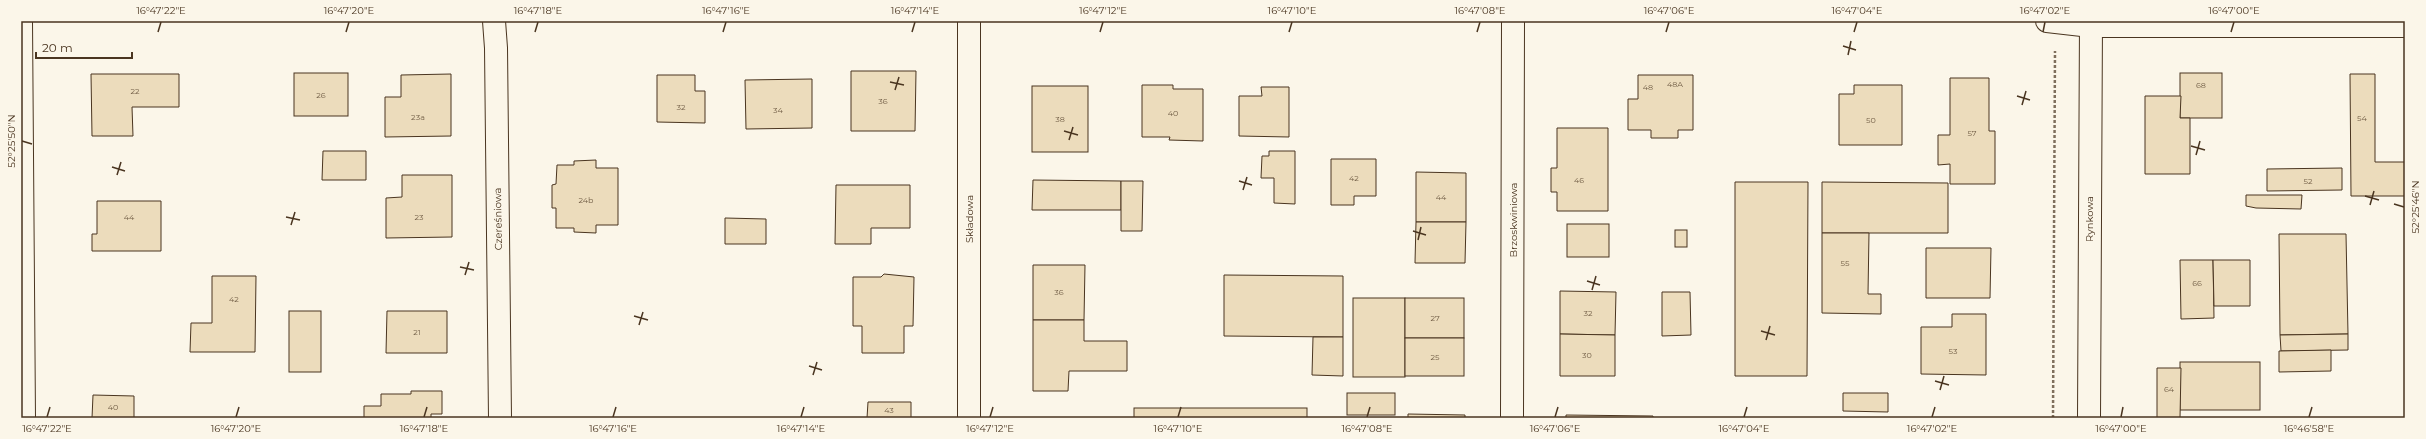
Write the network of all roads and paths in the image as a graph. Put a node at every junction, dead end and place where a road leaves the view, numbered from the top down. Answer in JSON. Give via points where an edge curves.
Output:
{"nodes":[{"id":1,"x":21,"y":21,"type":"edge"},
{"id":2,"x":494,"y":21,"type":"edge"},
{"id":3,"x":969,"y":21,"type":"edge"},
{"id":4,"x":1513,"y":21,"type":"edge"},
{"id":5,"x":2047,"y":21,"type":"edge"},
{"id":6,"x":2091,"y":23,"type":"edge"},
{"id":7,"x":2405,"y":26,"type":"edge"},
{"id":8,"x":2055,"y":44,"type":"dead end"},
{"id":9,"x":24,"y":418,"type":"edge"},
{"id":10,"x":500,"y":418,"type":"edge"},
{"id":11,"x":969,"y":418,"type":"edge"},
{"id":12,"x":1512,"y":418,"type":"edge"},
{"id":13,"x":2053,"y":418,"type":"edge"},
{"id":14,"x":2089,"y":418,"type":"edge"}],
"edges":[{"from":1,"to":9,"type":"street"},
{"from":2,"to":10,"type":"street","name":"Czereśniowa"},
{"from":3,"to":11,"type":"street","name":"Składowa"},
{"from":4,"to":12,"type":"street","name":"Brzoskwiniowa"},
{"from":5,"to":6,"type":"street"},
{"from":6,"to":7,"type":"street"},
{"from":6,"to":14,"type":"street","name":"Rynkowa"},
{"from":8,"to":13,"type":"path"}]}
